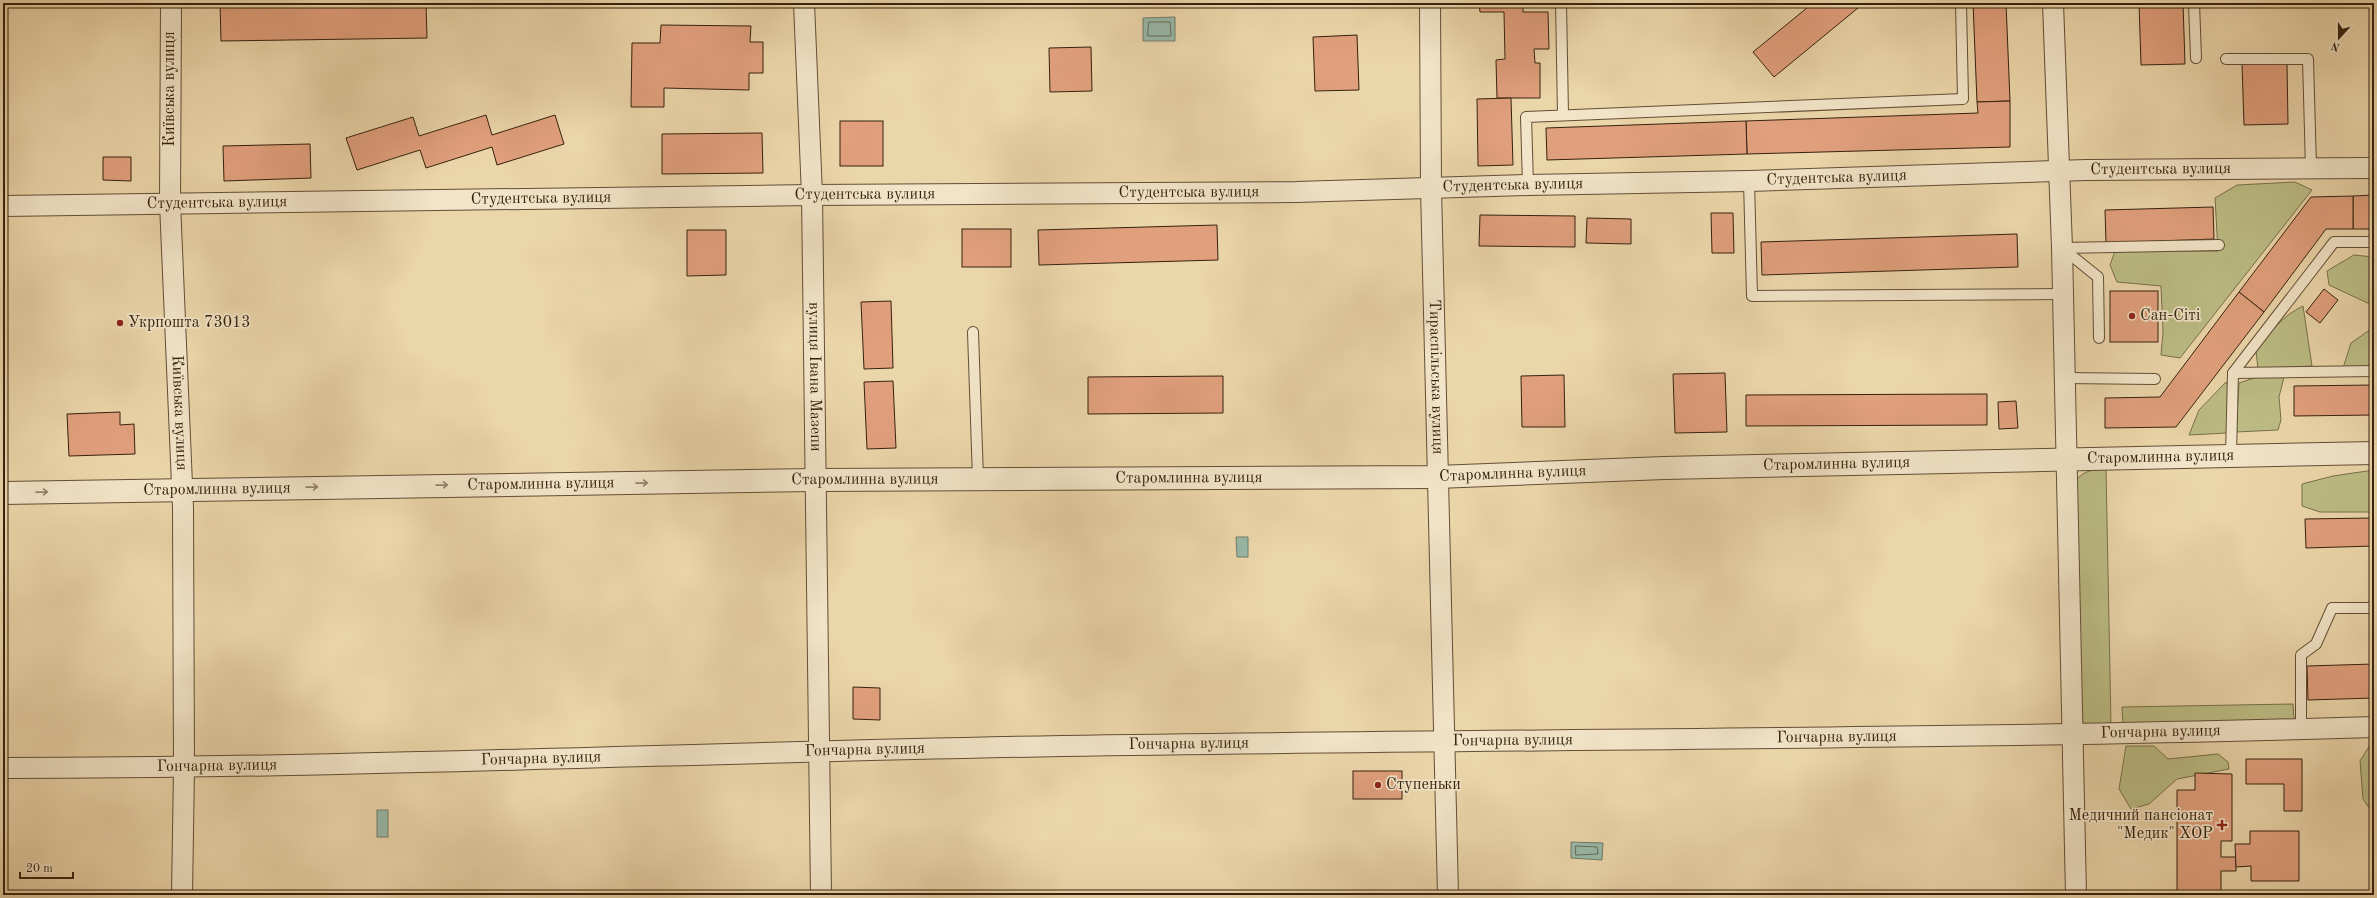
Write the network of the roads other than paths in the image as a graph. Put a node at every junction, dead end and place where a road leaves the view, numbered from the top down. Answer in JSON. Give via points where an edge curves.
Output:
{"nodes":[{"id":1,"x":171,"y":3,"type":"edge"},
{"id":2,"x":804,"y":3,"type":"edge"},
{"id":3,"x":1430,"y":3,"type":"edge"},
{"id":4,"x":1561,"y":3,"type":"edge"},
{"id":5,"x":1961,"y":3,"type":"edge"},
{"id":6,"x":2053,"y":3,"type":"edge"},
{"id":7,"x":2194,"y":3,"type":"edge"},
{"id":8,"x":2196,"y":58,"type":"dead end"},
{"id":9,"x":2226,"y":59,"type":"dead end"},
{"id":10,"x":1563,"y":115,"type":"junction"},
{"id":11,"x":2311,"y":168,"type":"junction"},
{"id":12,"x":2374,"y":168,"type":"edge"},
{"id":13,"x":2059,"y":171,"type":"junction"},
{"id":14,"x":1749,"y":181,"type":"junction"},
{"id":15,"x":1528,"y":185,"type":"junction"},
{"id":16,"x":1431,"y":188,"type":"junction"},
{"id":17,"x":812,"y":195,"type":"junction"},
{"id":18,"x":170,"y":203,"type":"junction"},
{"id":19,"x":3,"y":206,"type":"edge"},
{"id":20,"x":2374,"y":242,"type":"edge"},
{"id":21,"x":2219,"y":245,"type":"dead end"},
{"id":22,"x":2062,"y":248,"type":"junction"},
{"id":23,"x":2063,"y":294,"type":"junction"},
{"id":24,"x":973,"y":332,"type":"dead end"},
{"id":25,"x":2099,"y":338,"type":"dead end"},
{"id":26,"x":2374,"y":371,"type":"edge"},
{"id":27,"x":2232,"y":373,"type":"junction"},
{"id":28,"x":2064,"y":378,"type":"junction"},
{"id":29,"x":2155,"y":379,"type":"dead end"},
{"id":30,"x":2374,"y":454,"type":"edge"},
{"id":31,"x":2231,"y":455,"type":"junction"},
{"id":32,"x":2066,"y":460,"type":"junction"},
{"id":33,"x":1437,"y":477,"type":"junction"},
{"id":34,"x":978,"y":479,"type":"junction"},
{"id":35,"x":815,"y":480,"type":"junction"},
{"id":36,"x":182,"y":489,"type":"junction"},
{"id":37,"x":3,"y":493,"type":"edge"},
{"id":38,"x":2374,"y":604,"type":"edge"},
{"id":39,"x":2374,"y":727,"type":"edge"},
{"id":40,"x":2300,"y":729,"type":"junction"},
{"id":41,"x":2074,"y":735,"type":"junction"},
{"id":42,"x":1445,"y":740,"type":"junction"},
{"id":43,"x":820,"y":750,"type":"junction"},
{"id":44,"x":3,"y":768,"type":"edge"},
{"id":45,"x":184,"y":768,"type":"junction"},
{"id":46,"x":182,"y":895,"type":"edge"},
{"id":47,"x":821,"y":895,"type":"edge"},
{"id":48,"x":1448,"y":895,"type":"edge"},
{"id":49,"x":2076,"y":895,"type":"edge"}],
"edges":[{"from":1,"to":18,"type":"street","name":"Київська вулиця"},
{"from":2,"to":17,"type":"street","name":"вулиця Івана Мазепи"},
{"from":3,"to":16,"type":"street","name":"Тираспільська вулиця"},
{"from":4,"to":10,"type":"lane"},
{"from":5,"to":10,"type":"lane","via":[[1963,99]]},
{"from":6,"to":13,"type":"street"},
{"from":7,"to":8,"type":"lane"},
{"from":9,"to":11,"type":"lane","via":[[2308,59]]},
{"from":10,"to":15,"type":"lane","via":[[1526,117]]},
{"from":11,"to":12,"type":"street","name":"Студентська вулиця"},
{"from":11,"to":13,"type":"street","name":"Студентська вулиця"},
{"from":13,"to":14,"type":"street","name":"Студентська вулиця"},
{"from":13,"to":22,"type":"street"},
{"from":14,"to":15,"type":"street","name":"Студентська вулиця"},
{"from":14,"to":23,"type":"lane","via":[[1752,296]]},
{"from":15,"to":16,"type":"street","name":"Студентська вулиця"},
{"from":16,"to":17,"type":"street","name":"Студентська вулиця","via":[[1288,192]]},
{"from":16,"to":33,"type":"street","name":"Тираспільська вулиця"},
{"from":17,"to":18,"type":"street","name":"Студентська вулиця"},
{"from":17,"to":35,"type":"street","name":"вулиця Івана Мазепи"},
{"from":18,"to":19,"type":"street","name":"Студентська вулиця"},
{"from":18,"to":36,"type":"street","name":"Київська вулиця"},
{"from":20,"to":27,"type":"lane","via":[[2334,242]]},
{"from":21,"to":22,"type":"lane"},
{"from":22,"to":23,"type":"street"},
{"from":22,"to":25,"type":"lane","via":[[2098,277]]},
{"from":23,"to":28,"type":"street"},
{"from":24,"to":34,"type":"lane"},
{"from":26,"to":27,"type":"lane"},
{"from":27,"to":31,"type":"lane"},
{"from":28,"to":29,"type":"lane"},
{"from":28,"to":32,"type":"street"},
{"from":30,"to":31,"type":"street","name":"Старомлинна вулиця"},
{"from":31,"to":32,"type":"street","name":"Старомлинна вулиця"},
{"from":32,"to":33,"type":"street","name":"Старомлинна вулиця","via":[[1664,468]]},
{"from":32,"to":41,"type":"street"},
{"from":33,"to":34,"type":"street","name":"Старомлинна вулиця"},
{"from":33,"to":42,"type":"street","name":"Тираспільська вулиця"},
{"from":34,"to":35,"type":"street","name":"Старомлинна вулиця"},
{"from":36,"to":35,"type":"street","name":"Старомлинна вулиця","one_way":true},
{"from":35,"to":43,"type":"street","name":"вулиця Івана Мазепи"},
{"from":37,"to":36,"type":"street","name":"Старомлинна вулиця","one_way":true},
{"from":36,"to":45,"type":"street","name":"Київська вулиця"},
{"from":38,"to":40,"type":"lane","via":[[2370,608],[2332,608],[2316,644],[2302,655]]},
{"from":39,"to":40,"type":"street","name":"Гончарна вулиця"},
{"from":40,"to":41,"type":"street","name":"Гончарна вулиця"},
{"from":41,"to":42,"type":"street","name":"Гончарна вулиця"},
{"from":41,"to":49,"type":"street"},
{"from":42,"to":43,"type":"street","name":"Гончарна вулиця"},
{"from":42,"to":48,"type":"street","name":"Тираспільська вулиця"},
{"from":43,"to":45,"type":"street","name":"Гончарна вулиця"},
{"from":43,"to":47,"type":"street","name":"вулиця Івана Мазепи"},
{"from":44,"to":45,"type":"street","name":"Гончарна вулиця"},
{"from":45,"to":46,"type":"street","name":"Київська вулиця"}]}
